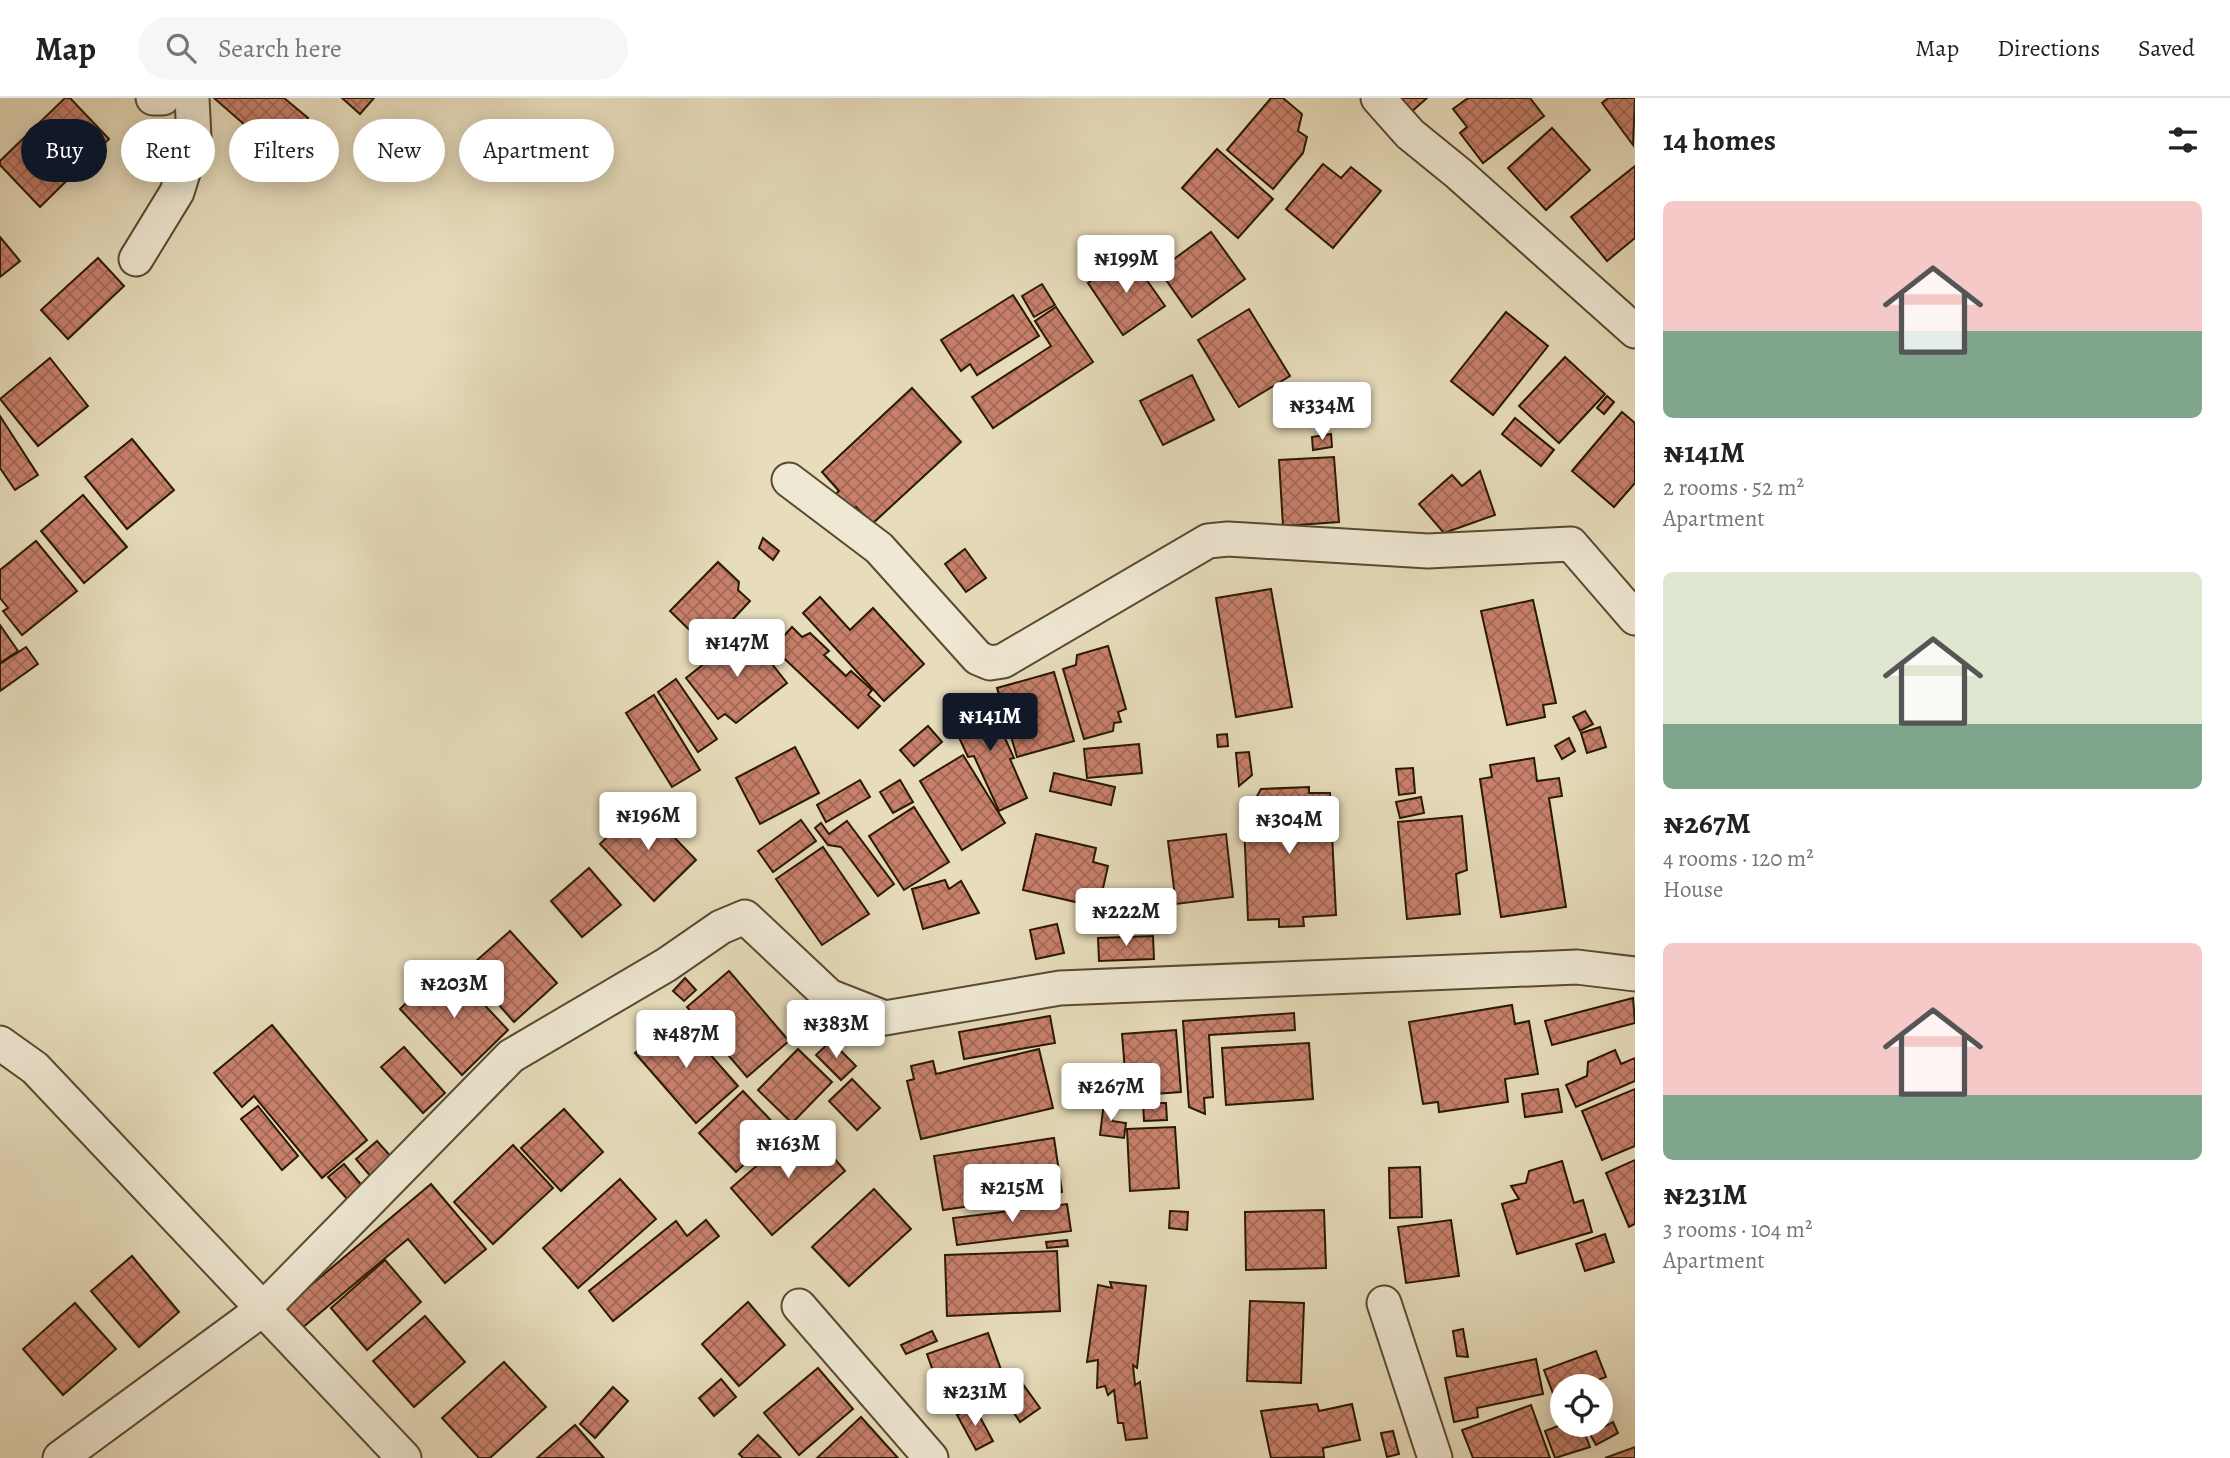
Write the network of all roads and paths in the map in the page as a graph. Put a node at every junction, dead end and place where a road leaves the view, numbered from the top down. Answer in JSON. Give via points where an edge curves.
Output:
{"nodes":[{"id":1,"x":153,"y":98,"type":"edge"},
{"id":2,"x":1378,"y":98,"type":"edge"},
{"id":3,"x":182,"y":99,"type":"edge"},
{"id":4,"x":136,"y":259,"type":"dead end"},
{"id":5,"x":1635,"y":331,"type":"edge"},
{"id":6,"x":789,"y":481,"type":"dead end"},
{"id":7,"x":1635,"y":618,"type":"edge"},
{"id":8,"x":1635,"y":974,"type":"edge"},
{"id":9,"x":0,"y":1043,"type":"edge"},
{"id":10,"x":1384,"y":1303,"type":"dead end"},
{"id":11,"x":799,"y":1306,"type":"dead end"},
{"id":12,"x":263,"y":1309,"type":"junction"},
{"id":13,"x":60,"y":1458,"type":"edge"},
{"id":14,"x":404,"y":1458,"type":"edge"},
{"id":15,"x":931,"y":1458,"type":"edge"},
{"id":16,"x":1435,"y":1458,"type":"edge"}],
"edges":[{"from":1,"to":3,"type":"street"},
{"from":2,"to":5,"type":"street","via":[[1410,134]]},
{"from":3,"to":4,"type":"street","via":[[194,138],[177,191]]},
{"from":6,"to":7,"type":"street","via":[[878,548],[978,658],[990,663],[1003,661],[1208,541],[1228,539],[1428,551],[1572,544]]},
{"from":8,"to":12,"type":"street","via":[[1577,967],[1060,988],[885,1018],[828,996],[745,916],[511,1056]]},
{"from":9,"to":12,"type":"street","via":[[35,1068]]},
{"from":10,"to":16,"type":"street"},
{"from":11,"to":15,"type":"street"},
{"from":12,"to":13,"type":"street"},
{"from":12,"to":14,"type":"street"}]}
